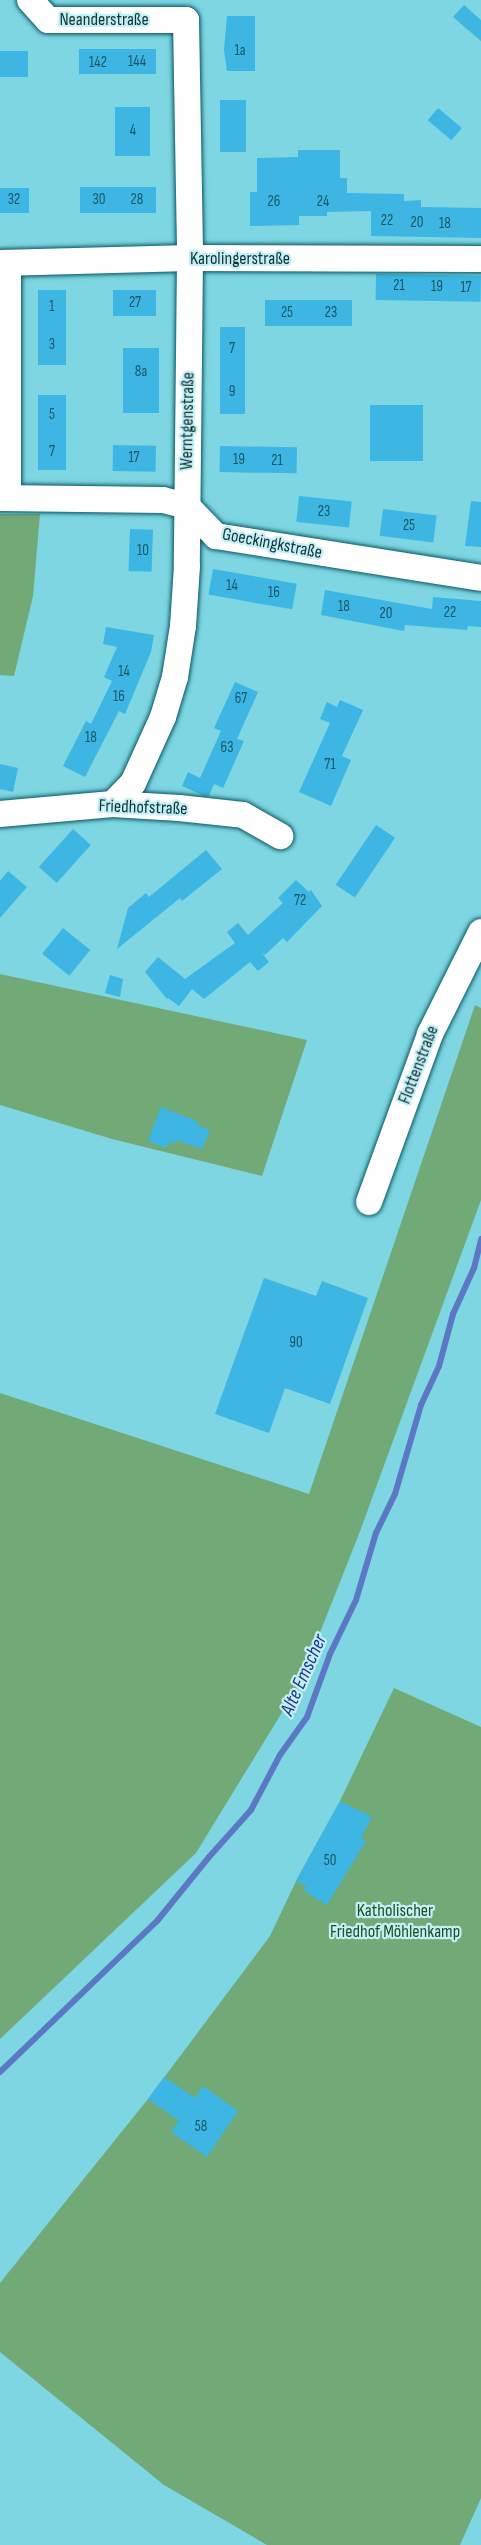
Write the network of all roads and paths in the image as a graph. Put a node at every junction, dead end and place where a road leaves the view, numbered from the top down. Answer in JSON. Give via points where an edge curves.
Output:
{"nodes":[{"id":1,"x":30,"y":0,"type":"edge"},
{"id":2,"x":186,"y":21,"type":"joint"},
{"id":3,"x":190,"y":258,"type":"junction"},
{"id":4,"x":481,"y":259,"type":"edge"},
{"id":5,"x":4,"y":263,"type":"edge"},
{"id":6,"x":4,"y":498,"type":"edge"},
{"id":7,"x":187,"y":506,"type":"junction"},
{"id":8,"x":481,"y":578,"type":"edge"},
{"id":9,"x":113,"y":804,"type":"junction"},
{"id":10,"x":0,"y":814,"type":"edge"},
{"id":11,"x":280,"y":836,"type":"dead end"},
{"id":12,"x":481,"y":932,"type":"edge"},
{"id":13,"x":369,"y":1202,"type":"dead end"}],
"edges":[{"from":1,"to":2,"type":"street","name":"Neanderstraße","via":[[48,20]]},
{"from":2,"to":3,"type":"street","name":"Werntgenstraße"},
{"from":3,"to":4,"type":"street","name":"Karolingerstraße"},
{"from":3,"to":5,"type":"street","name":"Karolingerstraße"},
{"from":3,"to":7,"type":"street","name":"Werntgenstraße"},
{"from":5,"to":6,"type":"street"},
{"from":6,"to":7,"type":"street","via":[[163,500]]},
{"from":7,"to":8,"type":"street","name":"Goeckingkstraße","via":[[216,536]]},
{"from":7,"to":9,"type":"street","name":"Werntgenstraße","via":[[183,626],[175,677],[164,717],[133,783]]},
{"from":9,"to":10,"type":"street","name":"Friedhofstraße"},
{"from":9,"to":11,"type":"street","name":"Friedhofstraße","via":[[243,815]]},
{"from":12,"to":13,"type":"street","name":"Flottenstraße","via":[[430,1034]]}]}
